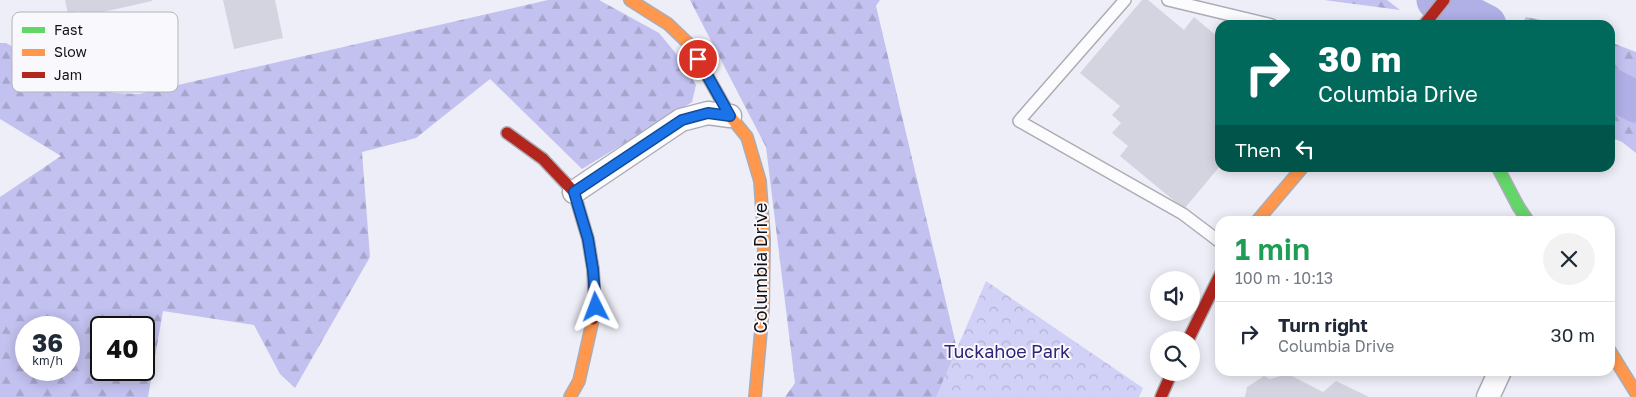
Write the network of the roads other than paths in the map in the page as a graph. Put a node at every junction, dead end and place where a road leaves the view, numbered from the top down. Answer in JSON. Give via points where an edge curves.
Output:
{"nodes":[{"id":1,"x":630,"y":0,"type":"edge"},
{"id":2,"x":1125,"y":0,"type":"edge"},
{"id":3,"x":1168,"y":0,"type":"edge"},
{"id":4,"x":1444,"y":0,"type":"edge"},
{"id":5,"x":1251,"y":20,"type":"edge"},
{"id":6,"x":1428,"y":20,"type":"edge"},
{"id":7,"x":730,"y":116,"type":"junction"},
{"id":8,"x":507,"y":133,"type":"dead end"},
{"id":9,"x":1299,"y":172,"type":"edge"},
{"id":10,"x":1500,"y":172,"type":"edge"},
{"id":11,"x":574,"y":192,"type":"junction"},
{"id":12,"x":1261,"y":216,"type":"edge"},
{"id":13,"x":1525,"y":216,"type":"edge"},
{"id":14,"x":1215,"y":238,"type":"edge"},
{"id":15,"x":1215,"y":285,"type":"edge"},
{"id":16,"x":1192,"y":331,"type":"edge"},
{"id":17,"x":1615,"y":360,"type":"edge"},
{"id":18,"x":1498,"y":376,"type":"edge"},
{"id":19,"x":1168,"y":381,"type":"edge"},
{"id":20,"x":1636,"y":393,"type":"edge"},
{"id":21,"x":570,"y":397,"type":"edge"},
{"id":22,"x":755,"y":397,"type":"edge"},
{"id":23,"x":1161,"y":397,"type":"edge"},
{"id":24,"x":1488,"y":397,"type":"edge"}],
"edges":[{"from":1,"to":7,"type":"street","name":"Columbia Drive","via":[[668,24],[690,45]]},
{"from":2,"to":14,"type":"lane","via":[[1019,121],[1183,214]]},
{"from":3,"to":5,"type":"lane"},
{"from":4,"to":6,"type":"street"},
{"from":7,"to":11,"type":"street","via":[[708,113],[682,120]]},
{"from":7,"to":22,"type":"street","name":"Columbia Drive","via":[[747,137],[760,181],[764,239],[763,308]]},
{"from":8,"to":11,"type":"street","via":[[543,159]]},
{"from":9,"to":12,"type":"street"},
{"from":10,"to":13,"type":"street"},
{"from":11,"to":21,"type":"street","via":[[588,239],[596,307],[579,381]]},
{"from":15,"to":16,"type":"street"},
{"from":17,"to":20,"type":"street"},
{"from":18,"to":24,"type":"street"},
{"from":19,"to":23,"type":"street"}]}
